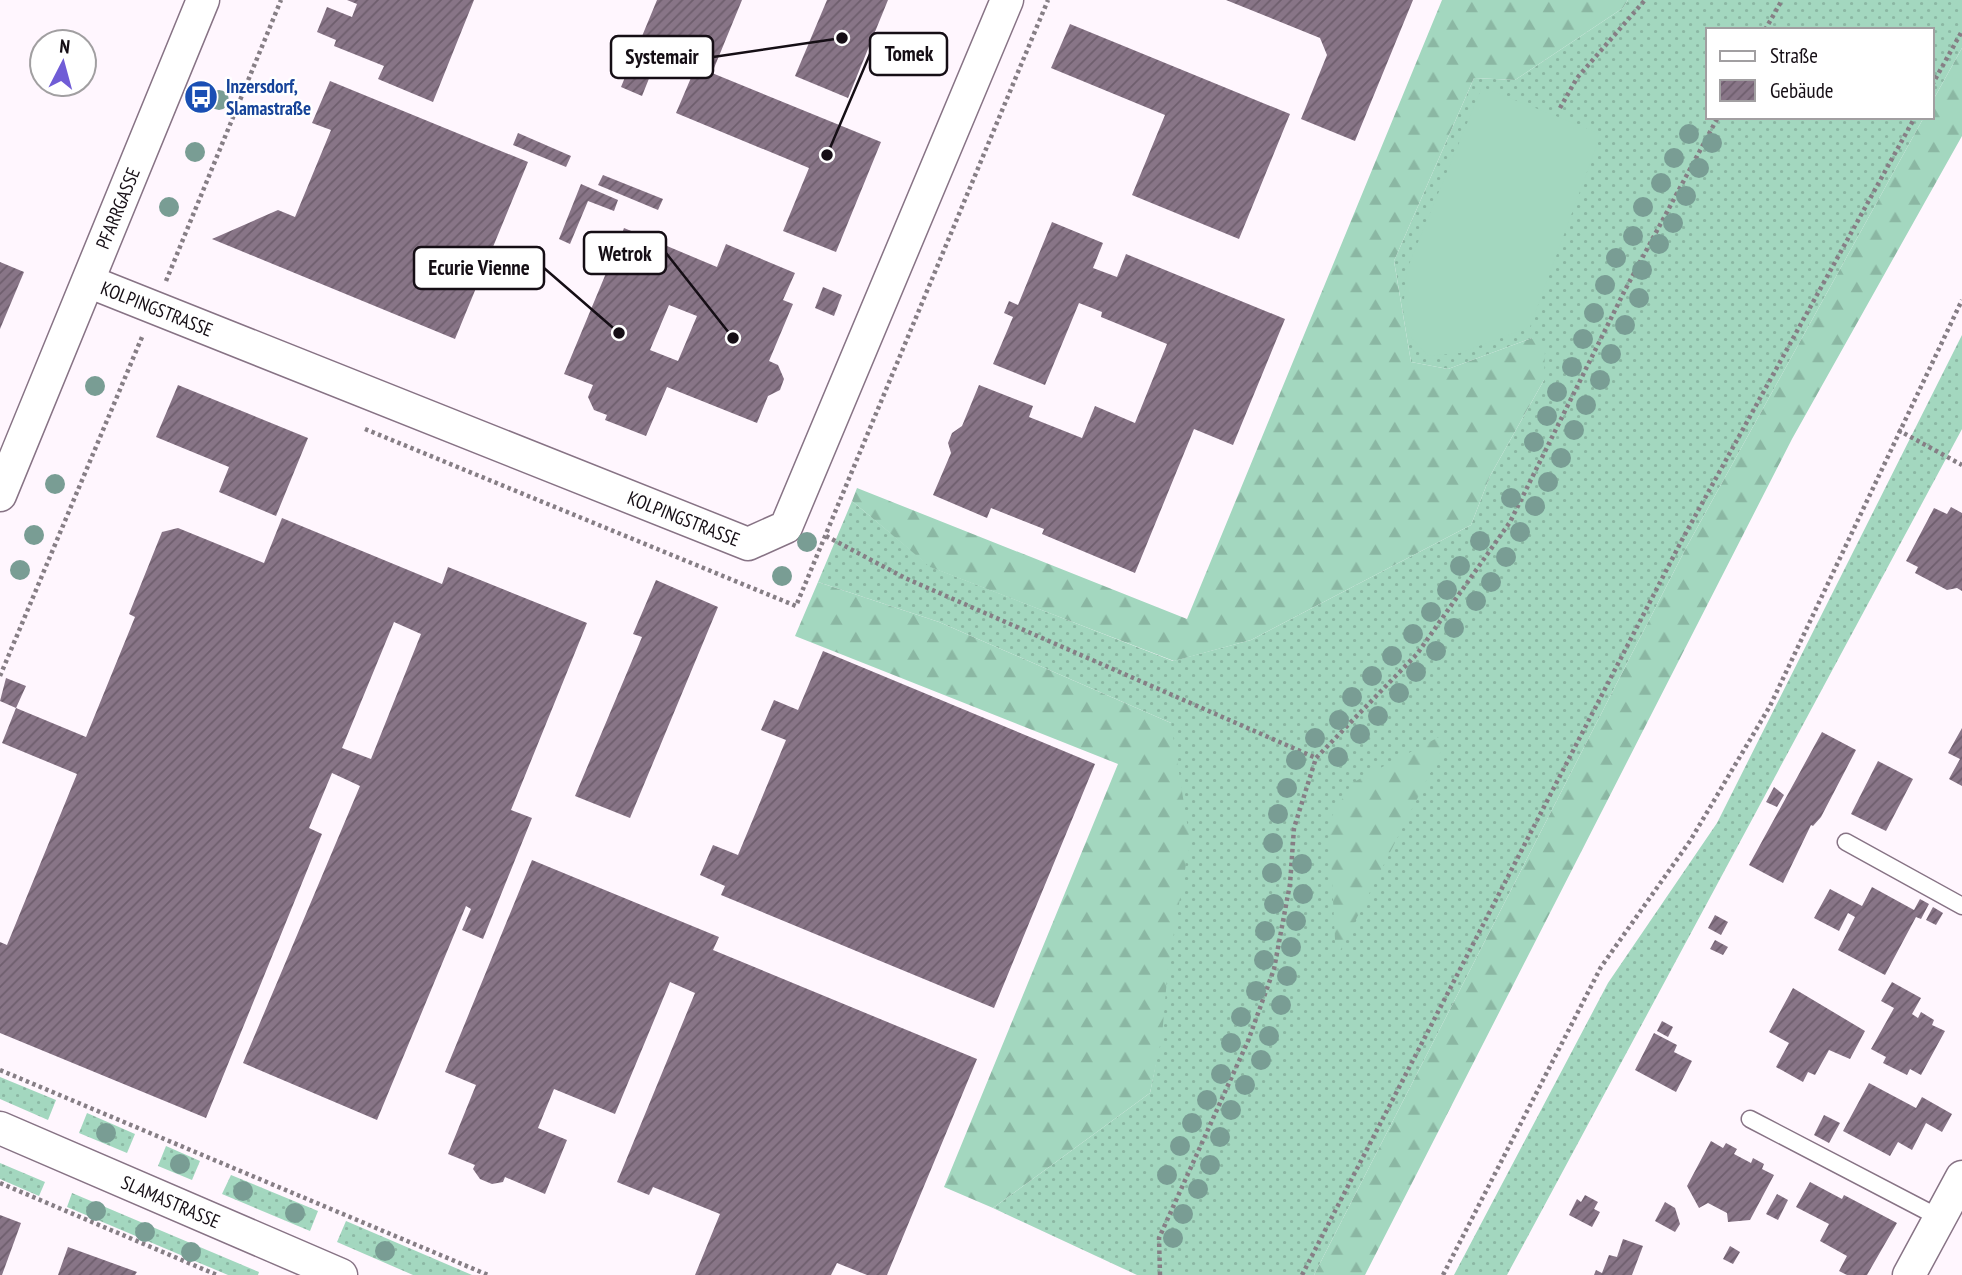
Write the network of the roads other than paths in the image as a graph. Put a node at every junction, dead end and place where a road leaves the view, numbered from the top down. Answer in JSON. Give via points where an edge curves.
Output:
{"nodes":[{"id":1,"x":204,"y":0,"type":"edge"},
{"id":2,"x":1007,"y":0,"type":"edge"},
{"id":3,"x":90,"y":282,"type":"junction"},
{"id":4,"x":0,"y":495,"type":"edge"},
{"id":5,"x":1846,"y":842,"type":"dead end"},
{"id":6,"x":1962,"y":906,"type":"edge"},
{"id":7,"x":1750,"y":1119,"type":"dead end"},
{"id":8,"x":0,"y":1128,"type":"edge"},
{"id":9,"x":1962,"y":1177,"type":"edge"},
{"id":10,"x":1940,"y":1218,"type":"junction"},
{"id":11,"x":341,"y":1275,"type":"edge"},
{"id":12,"x":1909,"y":1275,"type":"edge"}],
"edges":[{"from":1,"to":3,"type":"street","name":"PFARRGASSE"},
{"from":2,"to":3,"type":"street","name":"KOLPINGSTRASSE","via":[[786,527],[748,544]]},
{"from":3,"to":4,"type":"street","name":"PFARRGASSE"},
{"from":5,"to":6,"type":"lane"},
{"from":7,"to":10,"type":"lane"},
{"from":8,"to":11,"type":"street","name":"SLAMASTRASSE"},
{"from":9,"to":10,"type":"street"},
{"from":10,"to":12,"type":"street"}]}
